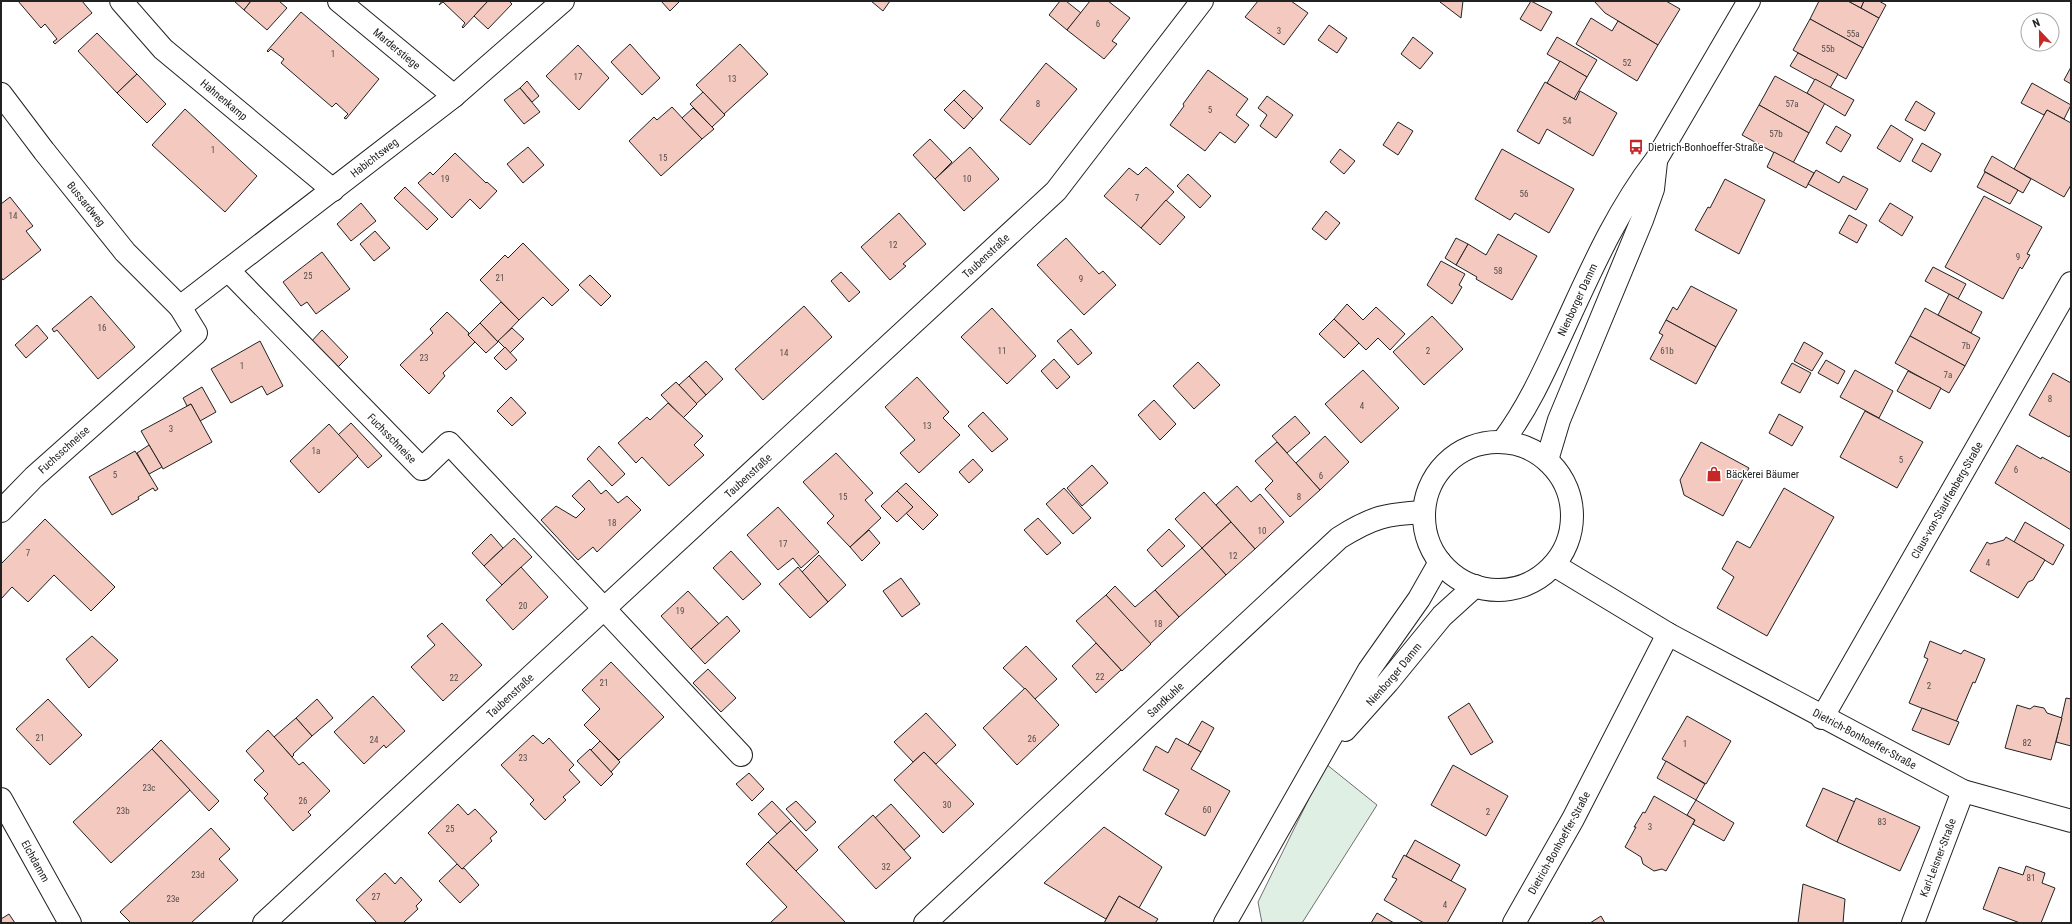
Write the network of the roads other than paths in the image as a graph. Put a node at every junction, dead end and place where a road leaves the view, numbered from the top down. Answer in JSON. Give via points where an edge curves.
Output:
{"nodes":[{"id":1,"x":121,"y":1,"type":"edge"},
{"id":2,"x":339,"y":1,"type":"edge"},
{"id":3,"x":563,"y":1,"type":"edge"},
{"id":4,"x":1202,"y":1,"type":"edge"},
{"id":5,"x":1749,"y":1,"type":"edge"},
{"id":6,"x":1,"y":94,"type":"edge"},
{"id":7,"x":454,"y":96,"type":"junction"},
{"id":8,"x":1656,"y":160,"type":"junction"},
{"id":9,"x":333,"y":190,"type":"junction"},
{"id":10,"x":228,"y":270,"type":"junction"},
{"id":11,"x":2071,"y":283,"type":"edge"},
{"id":12,"x":180,"y":307,"type":"junction"},
{"id":13,"x":1503,"y":441,"type":"junction"},
{"id":14,"x":1547,"y":460,"type":"junction"},
{"id":15,"x":1,"y":511,"type":"edge"},
{"id":16,"x":1424,"y":512,"type":"junction"},
{"id":17,"x":1440,"y":562,"type":"junction"},
{"id":18,"x":1554,"y":565,"type":"junction"},
{"id":19,"x":1475,"y":586,"type":"junction"},
{"id":20,"x":603,"y":609,"type":"junction"},
{"id":21,"x":1668,"y":634,"type":"junction"},
{"id":22,"x":1822,"y":718,"type":"junction"},
{"id":23,"x":741,"y":756,"type":"dead end"},
{"id":24,"x":1314,"y":764,"type":"junction"},
{"id":25,"x":1963,"y":791,"type":"junction"},
{"id":26,"x":1,"y":799,"type":"edge"},
{"id":27,"x":2071,"y":821,"type":"edge"},
{"id":28,"x":70,"y":923,"type":"edge"},
{"id":29,"x":264,"y":923,"type":"edge"},
{"id":30,"x":925,"y":923,"type":"edge"},
{"id":31,"x":1225,"y":923,"type":"edge"},
{"id":32,"x":1514,"y":923,"type":"edge"},
{"id":33,"x":1913,"y":923,"type":"edge"}],
"edges":[{"from":1,"to":9,"type":"street","name":"Hahnenkamp","via":[[163,49]]},
{"from":2,"to":7,"type":"street","name":"Marderstiege"},
{"from":3,"to":7,"type":"street","name":"Habichtsweg"},
{"from":4,"to":20,"type":"street","name":"Taubenstraße","via":[[1056,191]]},
{"from":5,"to":8,"type":"street","name":"Nienborger Damm"},
{"from":6,"to":12,"type":"street","name":"Bussardweg","via":[[125,252]]},
{"from":7,"to":9,"type":"street","name":"Habichtsweg"},
{"from":8,"to":13,"type":"street","name":"Nienborger Damm","via":[[1615,223],[1529,403]]},
{"from":8,"to":14,"type":"street","name":"Nienborger Damm","via":[[1653,189],[1644,214],[1559,420]]},
{"from":9,"to":10,"type":"street","name":"Habichtsweg"},
{"from":10,"to":12,"type":"street","name":"Habichtsweg"},
{"from":10,"to":20,"type":"street","name":"Fuchsschneise","via":[[422,469],[448,443]]},
{"from":11,"to":22,"type":"street","name":"Claus-von-Stauffenberg-Straße"},
{"from":12,"to":15,"type":"street","name":"Fuchsschneise","via":[[196,334],[34,477]]},
{"from":13,"to":14,"type":"street","via":[[1543,456]]},
{"from":13,"to":16,"type":"street","via":[[1479,444],[1458,453],[1441,469],[1429,489]]},
{"from":14,"to":18,"type":"street","via":[[1557,470],[1567,487],[1572,506],[1572,526],[1566,545]]},
{"from":16,"to":17,"type":"street","via":[[1426,530]]},
{"from":16,"to":30,"type":"street","name":"Sandkuhle","via":[[1382,516],[1363,523],[1339,538]]},
{"from":17,"to":19,"type":"street","via":[[1456,579]]},
{"from":17,"to":24,"type":"street","name":"Nienborger Damm","via":[[1411,611],[1369,670]]},
{"from":18,"to":19,"type":"street","via":[[1540,577],[1519,586],[1497,589]]},
{"from":18,"to":21,"type":"street","name":"Dietrich-Bonhoeffer-Straße"},
{"from":19,"to":24,"type":"street","name":"Nienborger Damm","via":[[1442,616],[1388,682]]},
{"from":20,"to":23,"type":"street"},
{"from":20,"to":29,"type":"street","name":"Taubenstraße"},
{"from":21,"to":22,"type":"street","name":"Dietrich-Bonhoeffer-Straße"},
{"from":21,"to":32,"type":"street","name":"Dietrich-Bonhoeffer-Straße","via":[[1573,819]]},
{"from":22,"to":25,"type":"street","name":"Dietrich-Bonhoeffer-Straße"},
{"from":24,"to":31,"type":"street","name":"Nienborger Damm"},
{"from":25,"to":27,"type":"street","name":"Dietrich-Bonhoeffer-Straße"},
{"from":25,"to":33,"type":"street","name":"Karl-Leisner-Straße"},
{"from":26,"to":28,"type":"street","name":"Elchdamm"}]}
